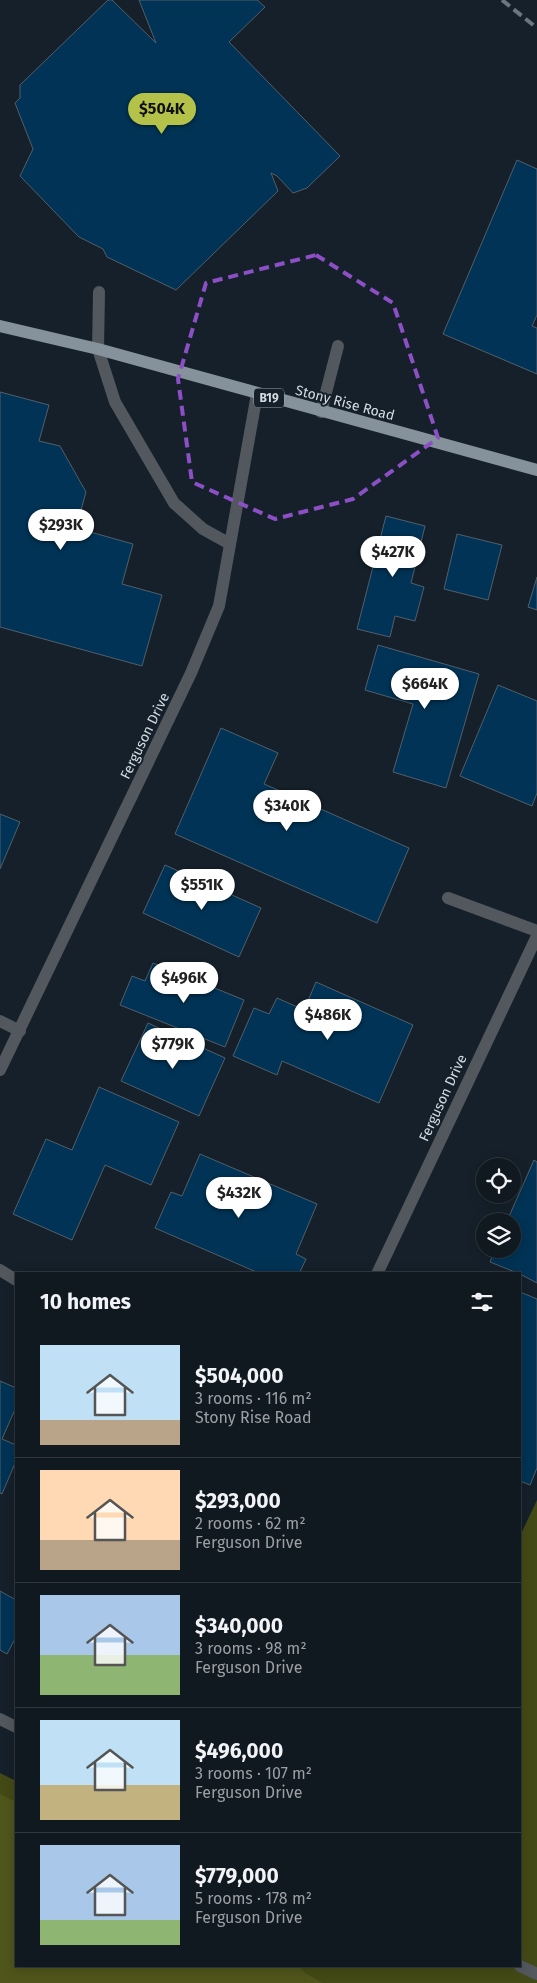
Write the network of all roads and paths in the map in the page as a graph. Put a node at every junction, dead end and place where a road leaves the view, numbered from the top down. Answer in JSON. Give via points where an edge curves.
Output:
{"nodes":[{"id":1,"x":99,"y":292,"type":"dead end"},
{"id":2,"x":0,"y":326,"type":"edge"},
{"id":3,"x":338,"y":346,"type":"dead end"},
{"id":4,"x":98,"y":349,"type":"junction"},
{"id":5,"x":257,"y":394,"type":"junction"},
{"id":6,"x":322,"y":412,"type":"junction"},
{"id":7,"x":537,"y":470,"type":"edge"},
{"id":8,"x":230,"y":544,"type":"junction"},
{"id":9,"x":448,"y":898,"type":"dead end"},
{"id":10,"x":537,"y":931,"type":"edge"},
{"id":11,"x":537,"y":936,"type":"edge"},
{"id":12,"x":0,"y":1021,"type":"edge"},
{"id":13,"x":20,"y":1031,"type":"junction"},
{"id":14,"x":0,"y":1070,"type":"edge"},
{"id":15,"x":0,"y":1270,"type":"edge"},
{"id":16,"x":378,"y":1272,"type":"edge"},
{"id":17,"x":15,"y":1279,"type":"edge"},
{"id":18,"x":0,"y":1719,"type":"edge"},
{"id":19,"x":15,"y":1726,"type":"edge"},
{"id":20,"x":521,"y":1966,"type":"edge"},
{"id":21,"x":537,"y":1974,"type":"edge"}],
"edges":[{"from":1,"to":4,"type":"street"},
{"from":2,"to":4,"type":"main road","name":"Stony Rise Road","number":"B19"},
{"from":3,"to":6,"type":"street"},
{"from":4,"to":5,"type":"main road","name":"Stony Rise Road","number":"B19"},
{"from":4,"to":8,"type":"street","via":[[116,402],[174,503],[203,529]]},
{"from":5,"to":6,"type":"main road","name":"Stony Rise Road","number":"B19"},
{"from":5,"to":8,"type":"street","name":"Ferguson Drive"},
{"from":6,"to":7,"type":"main road","name":"Stony Rise Road","number":"B19"},
{"from":8,"to":13,"type":"street","name":"Ferguson Drive","via":[[219,606],[191,673]]},
{"from":9,"to":10,"type":"street"},
{"from":11,"to":16,"type":"street","name":"Ferguson Drive"},
{"from":12,"to":13,"type":"street"},
{"from":13,"to":14,"type":"street","name":"Ferguson Drive"},
{"from":15,"to":17,"type":"street"},
{"from":18,"to":19,"type":"street"},
{"from":20,"to":21,"type":"street"}]}
